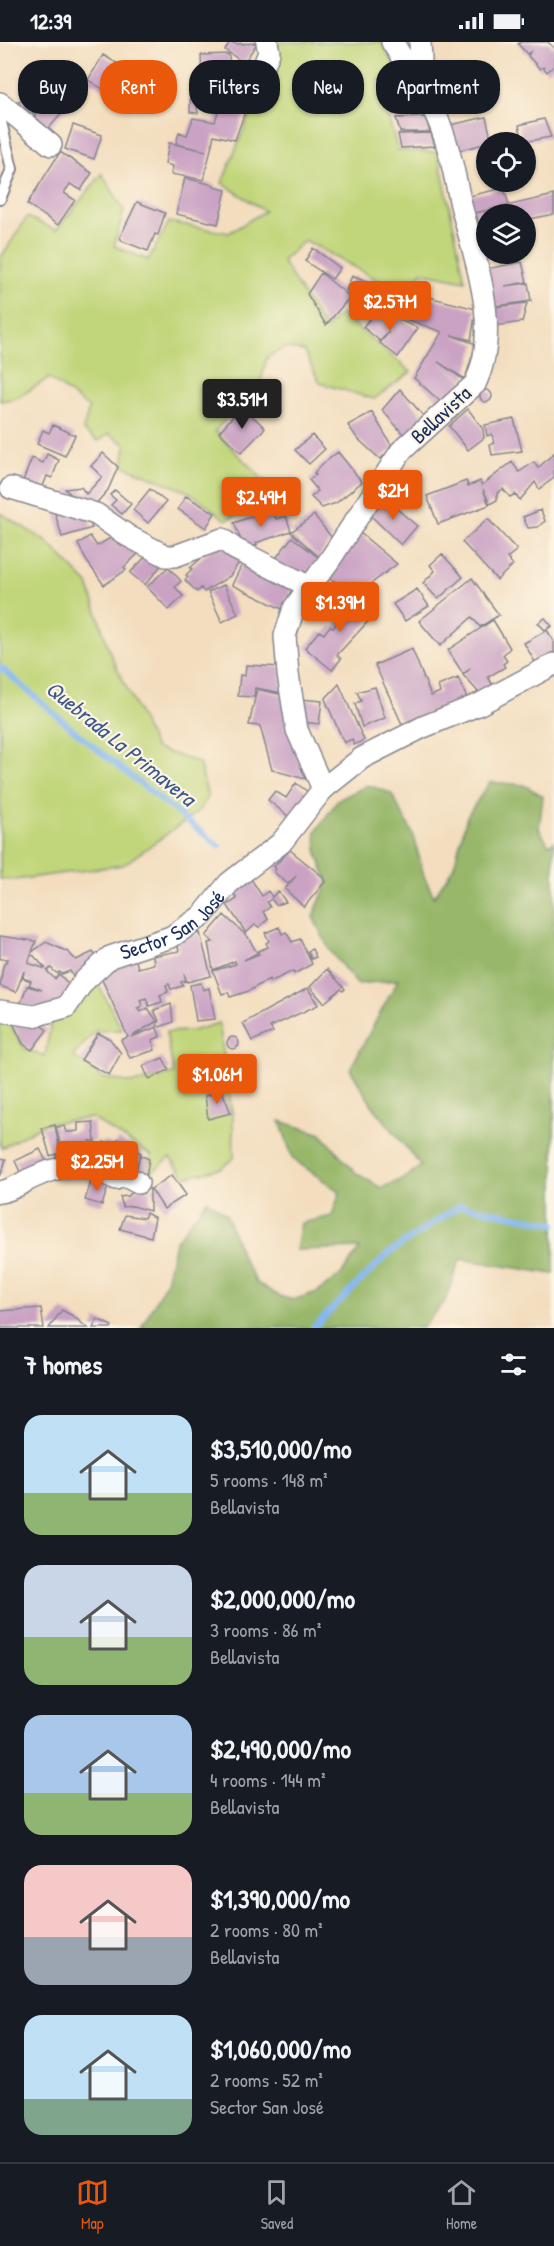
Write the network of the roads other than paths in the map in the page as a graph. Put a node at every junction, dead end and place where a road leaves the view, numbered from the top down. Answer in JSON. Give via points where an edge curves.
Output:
{"nodes":[{"id":1,"x":267,"y":42,"type":"edge"},
{"id":2,"x":392,"y":42,"type":"edge"},
{"id":3,"x":420,"y":42,"type":"edge"},
{"id":4,"x":266,"y":60,"type":"edge"},
{"id":5,"x":403,"y":60,"type":"edge"},
{"id":6,"x":421,"y":60,"type":"edge"},
{"id":7,"x":0,"y":104,"type":"edge"},
{"id":8,"x":435,"y":114,"type":"edge"},
{"id":9,"x":0,"y":118,"type":"edge"},
{"id":10,"x":51,"y":145,"type":"dead end"},
{"id":11,"x":0,"y":199,"type":"edge"},
{"id":12,"x":11,"y":489,"type":"dead end"},
{"id":13,"x":308,"y":586,"type":"junction"},
{"id":14,"x":554,"y":664,"type":"edge"},
{"id":15,"x":323,"y":789,"type":"junction"},
{"id":16,"x":0,"y":1011,"type":"edge"},
{"id":17,"x":138,"y":1183,"type":"dead end"},
{"id":18,"x":0,"y":1192,"type":"edge"}],
"edges":[{"from":1,"to":4,"type":"street"},
{"from":2,"to":5,"type":"street","name":"Bellavista"},
{"from":3,"to":6,"type":"street"},
{"from":7,"to":10,"type":"street"},
{"from":8,"to":13,"type":"street","name":"Bellavista","via":[[478,268],[486,343],[480,374],[468,391],[401,452]]},
{"from":9,"to":11,"type":"lane","via":[[12,170]]},
{"from":12,"to":13,"type":"street","via":[[96,514],[166,556],[222,538],[235,549]]},
{"from":13,"to":15,"type":"street","name":"Bellavista","via":[[294,608],[285,636],[297,730]]},
{"from":14,"to":15,"type":"street","via":[[480,704],[362,758]]},
{"from":15,"to":16,"type":"street","name":"Sector San José","via":[[281,843],[229,883],[202,915],[171,937],[110,957],[83,982],[66,1007],[34,1016]]},
{"from":17,"to":18,"type":"street","via":[[123,1175],[116,1179],[81,1165],[50,1172]]}]}
